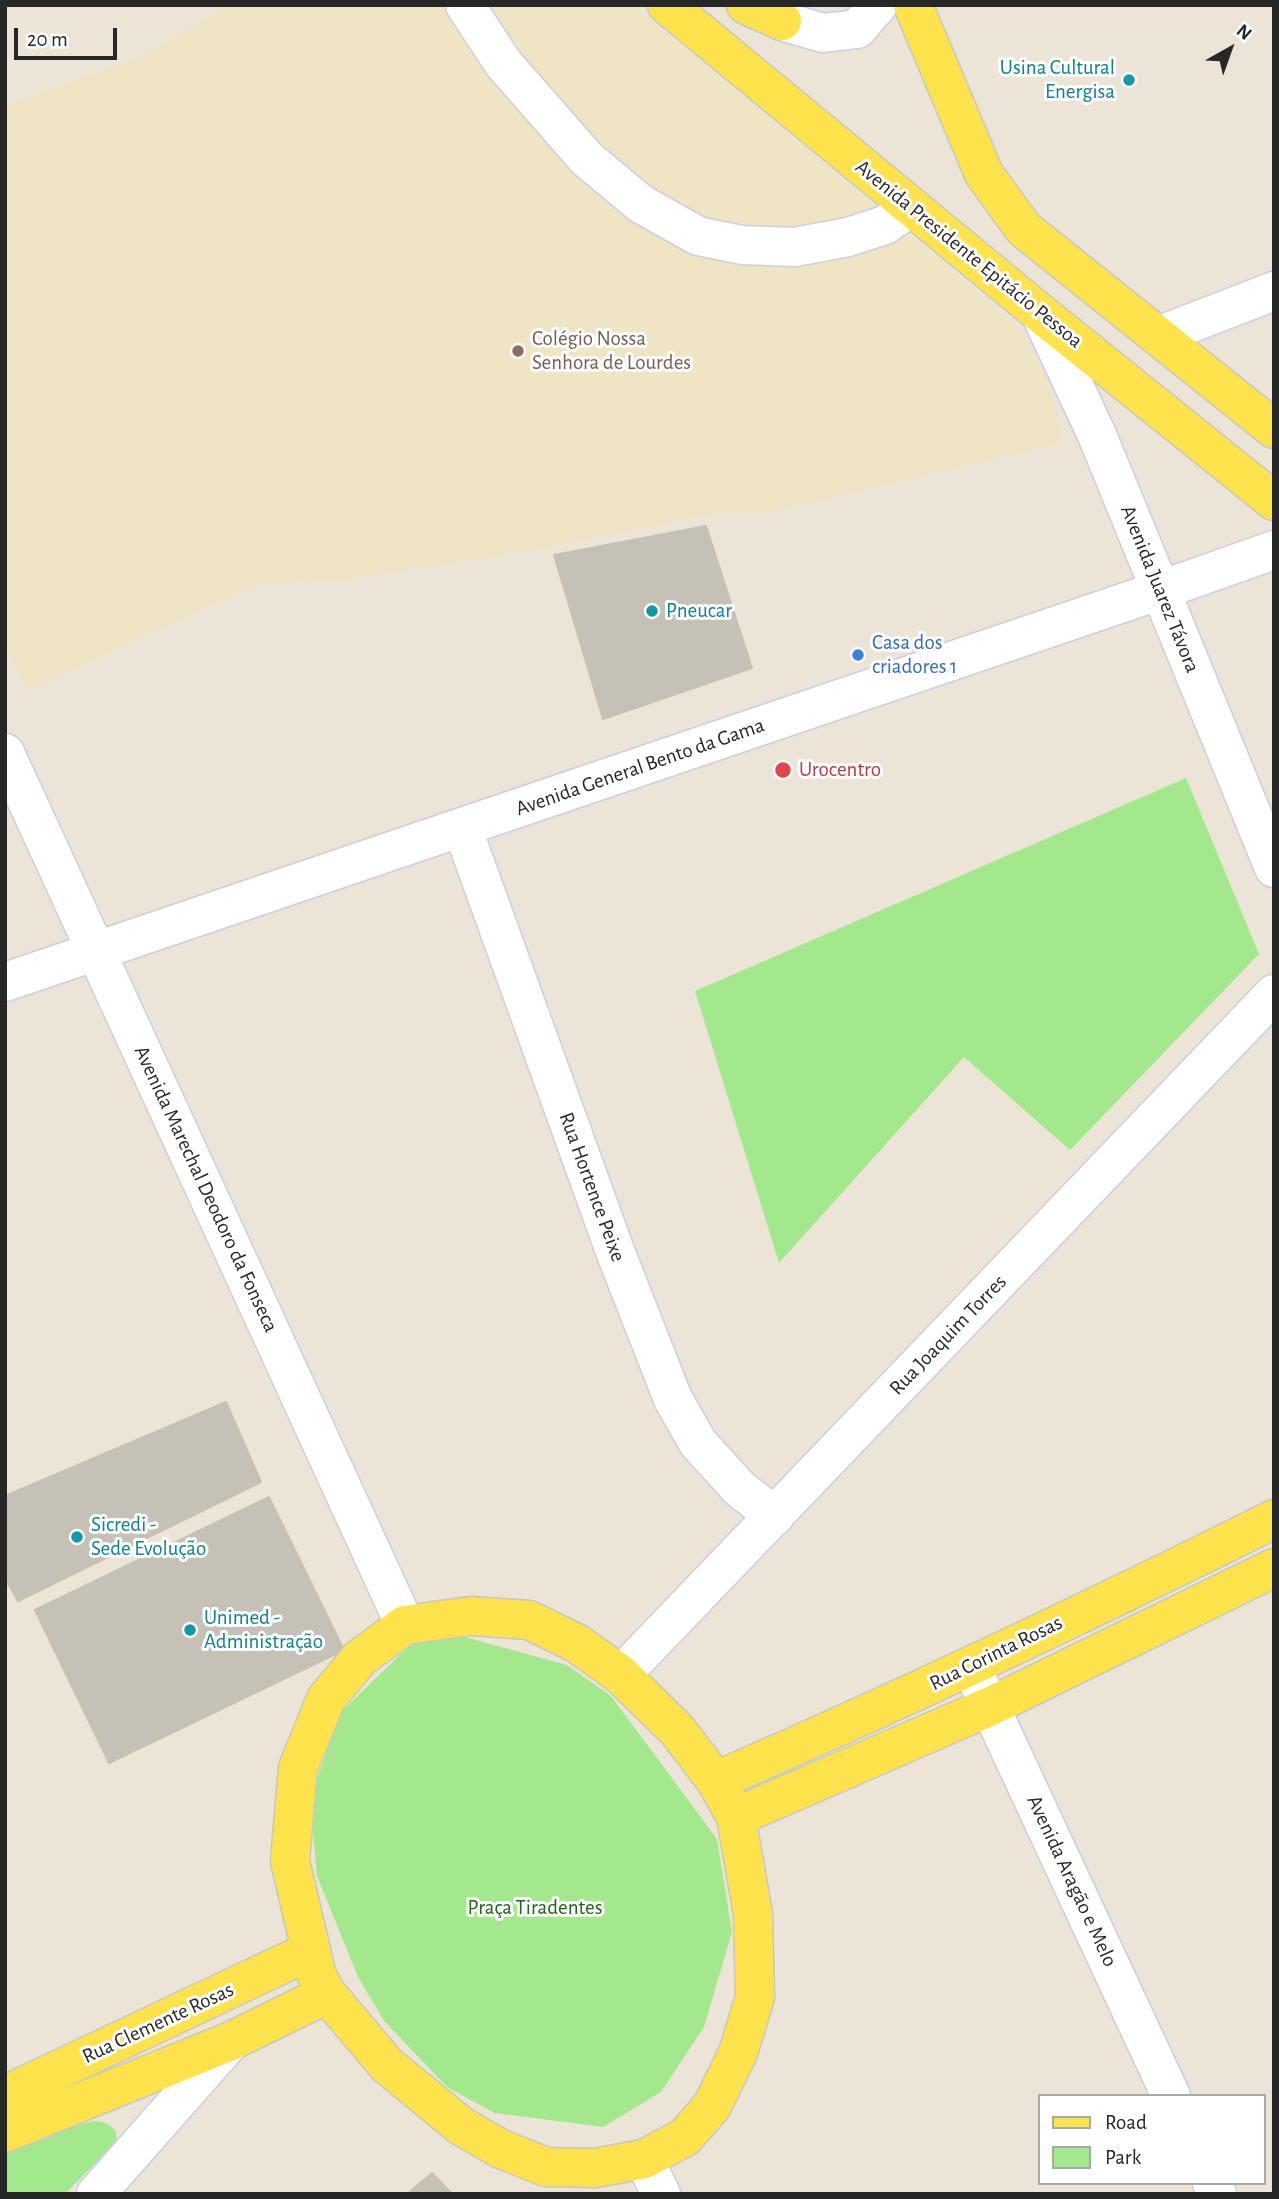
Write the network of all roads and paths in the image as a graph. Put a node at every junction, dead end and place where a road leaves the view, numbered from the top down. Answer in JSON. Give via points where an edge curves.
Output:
{"nodes":[{"id":1,"x":466,"y":5,"type":"edge"},
{"id":2,"x":667,"y":5,"type":"edge"},
{"id":3,"x":746,"y":5,"type":"edge"},
{"id":4,"x":877,"y":5,"type":"edge"},
{"id":5,"x":913,"y":5,"type":"edge"},
{"id":6,"x":773,"y":13,"type":"edge"},
{"id":7,"x":911,"y":207,"type":"junction"},
{"id":8,"x":1274,"y":291,"type":"edge"},
{"id":9,"x":1040,"y":313,"type":"junction"},
{"id":10,"x":1158,"y":336,"type":"junction"},
{"id":11,"x":1274,"y":429,"type":"edge"},
{"id":12,"x":1274,"y":501,"type":"edge"},
{"id":13,"x":1274,"y":550,"type":"edge"},
{"id":14,"x":1161,"y":590,"type":"junction"},
{"id":15,"x":5,"y":753,"type":"edge"},
{"id":16,"x":463,"y":827,"type":"junction"},
{"id":17,"x":1274,"y":869,"type":"edge"},
{"id":18,"x":96,"y":951,"type":"junction"},
{"id":19,"x":5,"y":982,"type":"edge"},
{"id":20,"x":1274,"y":994,"type":"edge"},
{"id":21,"x":775,"y":1516,"type":"junction"},
{"id":22,"x":1274,"y":1519,"type":"edge"},
{"id":23,"x":1274,"y":1569,"type":"edge"},
{"id":24,"x":405,"y":1625,"type":"junction"},
{"id":25,"x":971,"y":1666,"type":"junction"},
{"id":26,"x":621,"y":1675,"type":"junction"},
{"id":27,"x":990,"y":1706,"type":"junction"},
{"id":28,"x":716,"y":1782,"type":"junction"},
{"id":29,"x":736,"y":1817,"type":"junction"},
{"id":30,"x":310,"y":1951,"type":"junction"},
{"id":31,"x":327,"y":1994,"type":"junction"},
{"id":32,"x":231,"y":2041,"type":"junction"},
{"id":33,"x":1170,"y":2094,"type":"edge"},
{"id":34,"x":5,"y":2095,"type":"edge"},
{"id":35,"x":5,"y":2133,"type":"edge"},
{"id":36,"x":644,"y":2158,"type":"junction"},
{"id":37,"x":96,"y":2194,"type":"edge"},
{"id":38,"x":661,"y":2194,"type":"edge"}],
"edges":[{"from":1,"to":7,"type":"street","via":[[503,63],[587,159],[641,204],[698,236],[742,245],[795,247],[885,225]]},
{"from":2,"to":7,"type":"main road","name":"Avenida Presidente Epitácio Pessoa"},
{"from":3,"to":6,"type":"main road"},
{"from":4,"to":6,"type":"street","via":[[857,29],[823,33]]},
{"from":5,"to":10,"type":"main road","via":[[985,174],[1024,229]]},
{"from":7,"to":9,"type":"main road","name":"Avenida Presidente Epitácio Pessoa"},
{"from":8,"to":10,"type":"street"},
{"from":9,"to":12,"type":"main road","name":"Avenida Presidente Epitácio Pessoa"},
{"from":9,"to":14,"type":"street","name":"Avenida Juarez Távora"},
{"from":10,"to":11,"type":"main road"},
{"from":13,"to":14,"type":"street","name":"Avenida General Bento da Gama"},
{"from":14,"to":16,"type":"street","name":"Avenida General Bento da Gama"},
{"from":14,"to":17,"type":"street","name":"Avenida Juarez Távora"},
{"from":15,"to":18,"type":"street","name":"Avenida Marechal Deodoro da Fonseca"},
{"from":16,"to":18,"type":"street","name":"Avenida General Bento da Gama"},
{"from":16,"to":21,"type":"street","name":"Rua Hortence Peixe","via":[[610,1239],[673,1399],[698,1443],[740,1489]]},
{"from":18,"to":19,"type":"street","name":"Avenida General Bento da Gama"},
{"from":18,"to":24,"type":"street","name":"Avenida Marechal Deodoro da Fonseca"},
{"from":20,"to":21,"type":"street","name":"Rua Joaquim Torres"},
{"from":21,"to":26,"type":"street","name":"Rua Joaquim Torres"},
{"from":22,"to":25,"type":"main road","name":"Rua Corinta Rosas"},
{"from":23,"to":27,"type":"main road","name":"Rua Corinta Rosas"},
{"from":24,"to":26,"type":"main road","via":[[471,1616],[529,1619],[578,1644]]},
{"from":24,"to":30,"type":"main road","via":[[360,1658],[326,1699],[298,1768],[290,1861]]},
{"from":25,"to":27,"type":"street","name":"Avenida Aragão e Melo"},
{"from":25,"to":28,"type":"main road","name":"Rua Corinta Rosas"},
{"from":26,"to":28,"type":"main road","via":[[677,1730]]},
{"from":27,"to":29,"type":"main road","name":"Rua Corinta Rosas"},
{"from":27,"to":33,"type":"street","name":"Avenida Aragão e Melo"},
{"from":28,"to":29,"type":"main road"},
{"from":29,"to":36,"type":"main road","via":[[753,1914],[755,1997],[738,2053],[712,2106],[685,2137]]},
{"from":30,"to":31,"type":"main road"},
{"from":30,"to":34,"type":"main road","name":"Rua Clemente Rosas"},
{"from":31,"to":32,"type":"main road","name":"Rua Clemente Rosas"},
{"from":31,"to":36,"type":"main road","via":[[387,2065],[461,2126],[501,2149],[545,2167],[595,2168]]},
{"from":32,"to":35,"type":"main road","name":"Rua Clemente Rosas"},
{"from":32,"to":37,"type":"street","name":"Rua Clemente Rosas"},
{"from":36,"to":38,"type":"street"}]}
